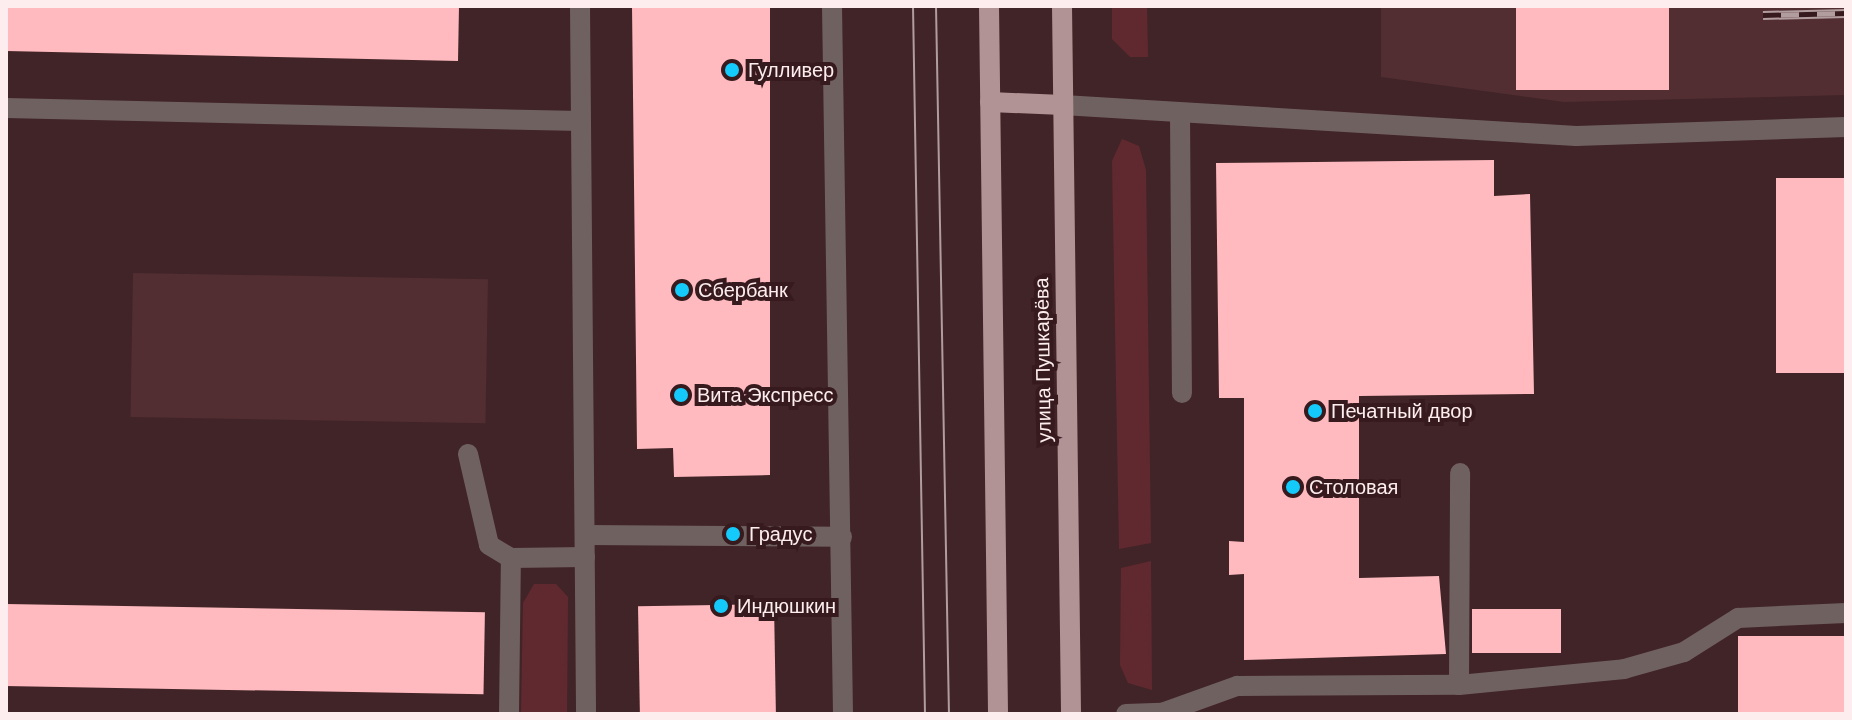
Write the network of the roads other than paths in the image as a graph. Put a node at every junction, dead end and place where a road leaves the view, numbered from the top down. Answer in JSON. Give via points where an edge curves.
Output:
{"nodes":[{"id":1,"x":580,"y":6,"type":"edge"},
{"id":2,"x":832,"y":6,"type":"edge"},
{"id":3,"x":989,"y":6,"type":"edge"},
{"id":4,"x":1062,"y":6,"type":"edge"},
{"id":5,"x":990,"y":102,"type":"junction"},
{"id":6,"x":1063,"y":105,"type":"junction"},
{"id":7,"x":6,"y":108,"type":"edge"},
{"id":8,"x":1180,"y":114,"type":"junction"},
{"id":9,"x":581,"y":121,"type":"junction"},
{"id":10,"x":1846,"y":127,"type":"edge"},
{"id":11,"x":1182,"y":393,"type":"dead end"},
{"id":12,"x":468,"y":454,"type":"dead end"},
{"id":13,"x":1460,"y":473,"type":"dead end"},
{"id":14,"x":585,"y":535,"type":"junction"},
{"id":15,"x":842,"y":537,"type":"junction"},
{"id":16,"x":585,"y":557,"type":"junction"},
{"id":17,"x":511,"y":558,"type":"junction"},
{"id":18,"x":1846,"y":613,"type":"edge"},
{"id":19,"x":1459,"y":685,"type":"junction"},
{"id":20,"x":509,"y":714,"type":"edge"},
{"id":21,"x":586,"y":714,"type":"edge"},
{"id":22,"x":843,"y":714,"type":"edge"},
{"id":23,"x":998,"y":714,"type":"edge"},
{"id":24,"x":1071,"y":714,"type":"edge"},
{"id":25,"x":1126,"y":714,"type":"edge"}],
"edges":[{"from":1,"to":9,"type":"street"},
{"from":2,"to":15,"type":"street"},
{"from":3,"to":5,"type":"main road"},
{"from":4,"to":6,"type":"main road","name":"улица Пушкарёва"},
{"from":5,"to":6,"type":"main road"},
{"from":5,"to":23,"type":"main road"},
{"from":6,"to":8,"type":"street"},
{"from":6,"to":24,"type":"main road","name":"улица Пушкарёва"},
{"from":7,"to":9,"type":"street"},
{"from":8,"to":10,"type":"street","via":[[1576,136]]},
{"from":8,"to":11,"type":"street"},
{"from":9,"to":14,"type":"street"},
{"from":12,"to":17,"type":"street","via":[[489,545]]},
{"from":13,"to":19,"type":"street"},
{"from":14,"to":15,"type":"street"},
{"from":14,"to":16,"type":"street"},
{"from":15,"to":22,"type":"street"},
{"from":16,"to":17,"type":"street"},
{"from":16,"to":21,"type":"street"},
{"from":17,"to":20,"type":"street"},
{"from":18,"to":19,"type":"street","via":[[1738,618],[1684,652],[1624,669]]},
{"from":19,"to":25,"type":"street","via":[[1237,686],[1162,713]]}]}
